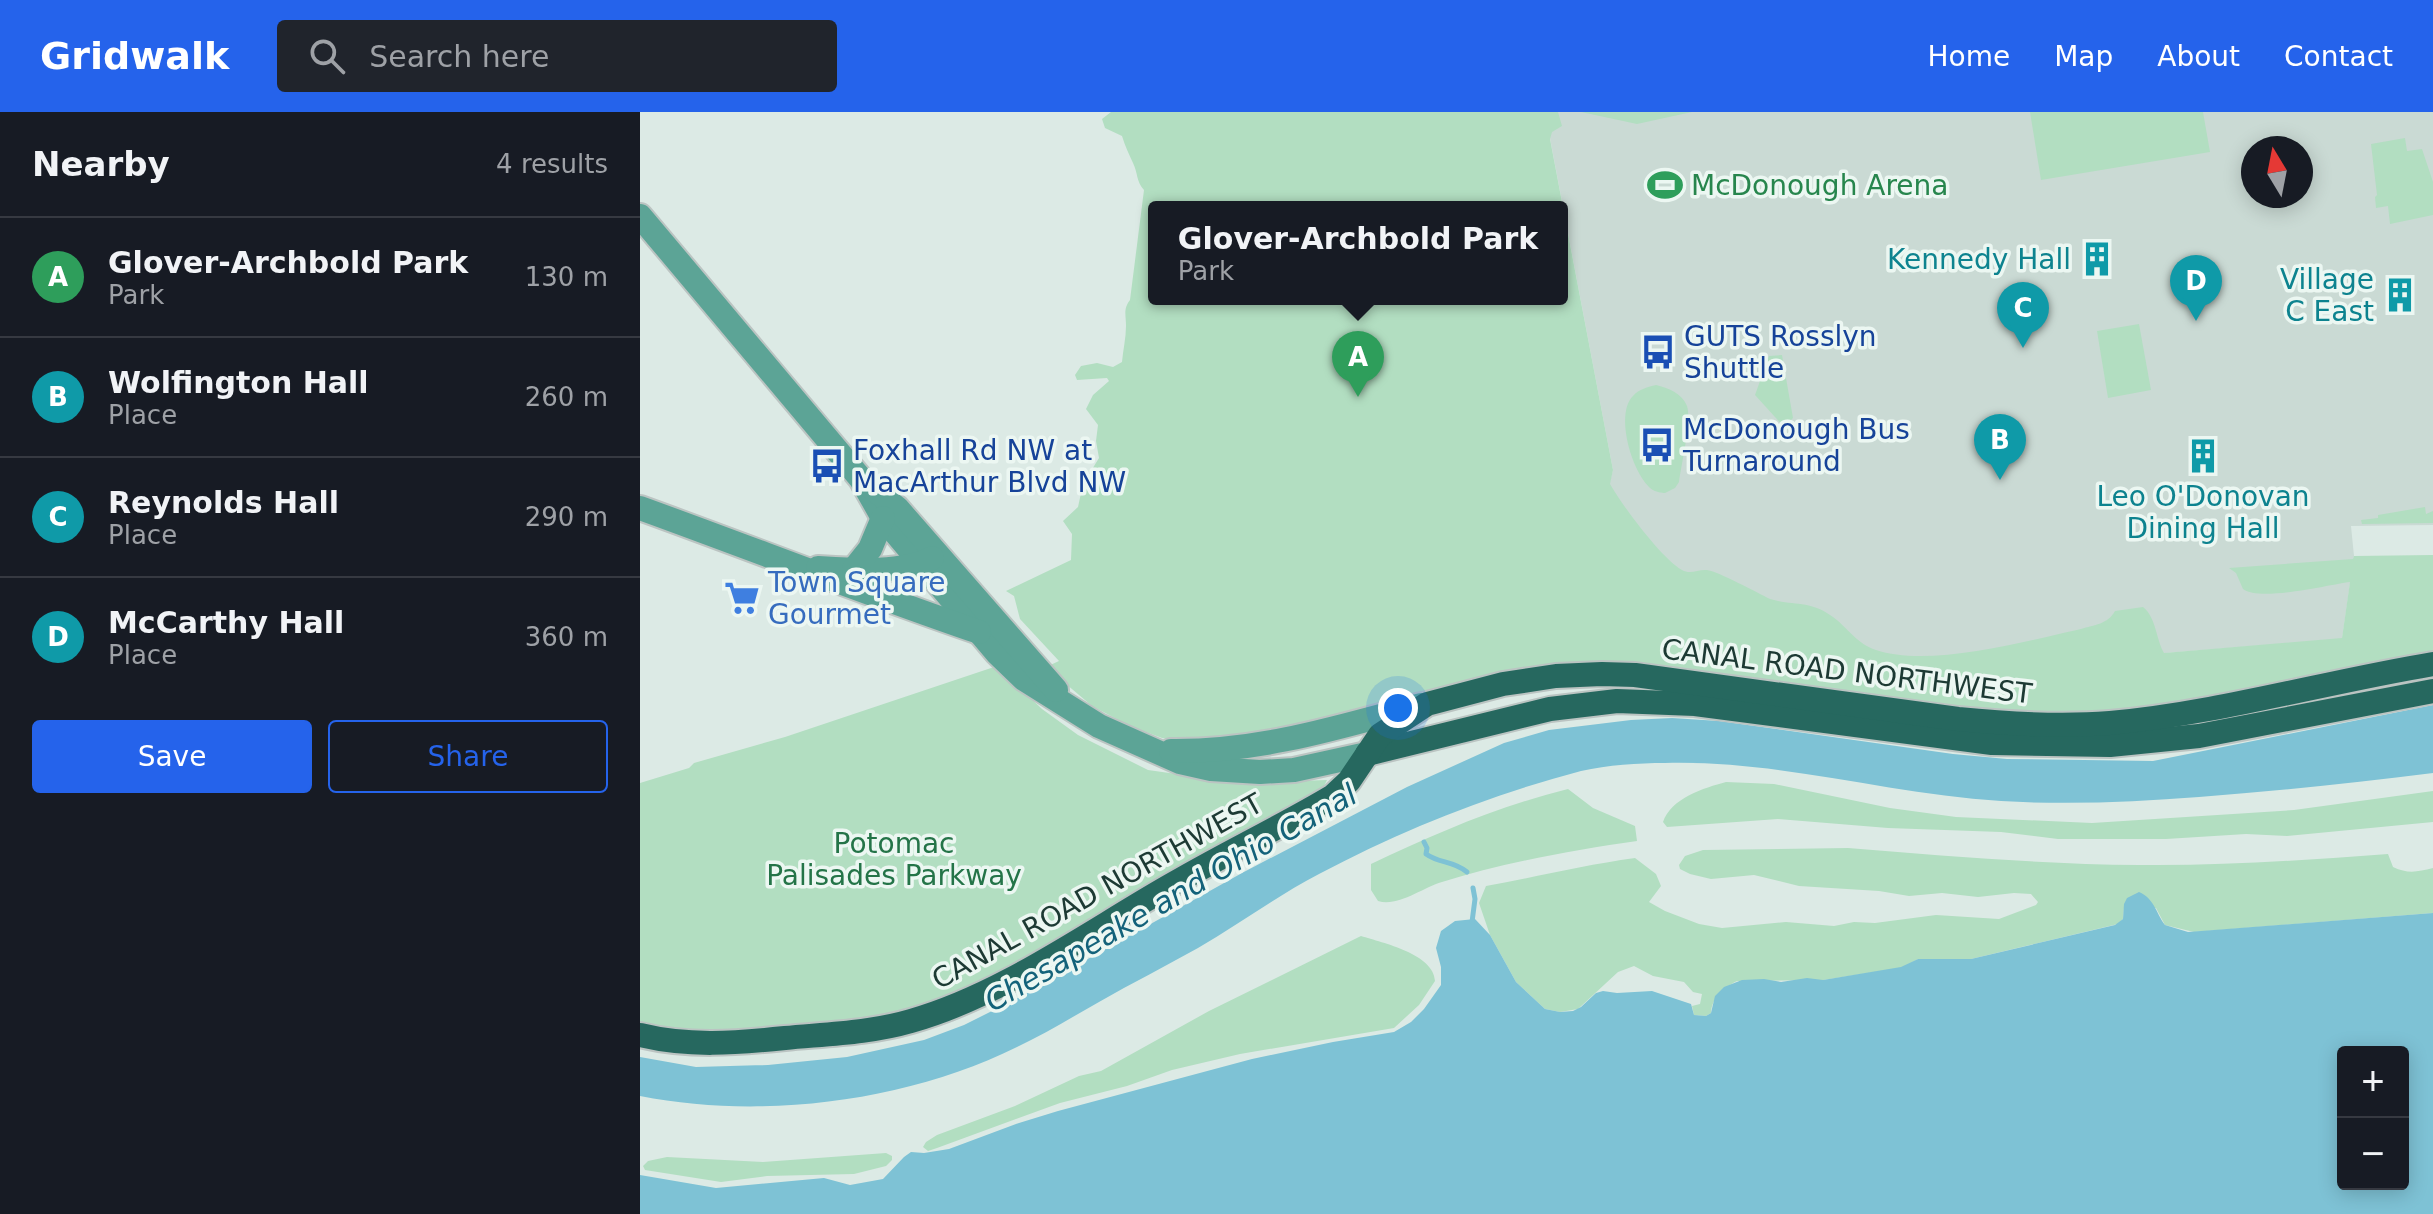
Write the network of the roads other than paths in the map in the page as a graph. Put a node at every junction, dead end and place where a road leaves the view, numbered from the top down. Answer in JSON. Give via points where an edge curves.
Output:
{"nodes":[{"id":1,"x":640,"y":216,"type":"edge"},
{"id":2,"x":861,"y":479,"type":"junction"},
{"id":3,"x":640,"y":508,"type":"edge"},
{"id":4,"x":883,"y":518,"type":"junction"},
{"id":5,"x":929,"y":559,"type":"junction"},
{"id":6,"x":804,"y":568,"type":"junction"},
{"id":7,"x":854,"y":569,"type":"junction"},
{"id":8,"x":981,"y":633,"type":"junction"},
{"id":9,"x":2433,"y":664,"type":"edge"},
{"id":10,"x":2433,"y":691,"type":"edge"},
{"id":11,"x":1427,"y":704,"type":"junction"},
{"id":12,"x":1070,"y":708,"type":"junction"},
{"id":13,"x":1153,"y":751,"type":"junction"},
{"id":14,"x":1367,"y":754,"type":"junction"},
{"id":15,"x":640,"y":1035,"type":"edge"}],
"edges":[{"from":1,"to":2,"type":"main road"},
{"from":2,"to":4,"type":"main road"},
{"from":2,"to":5,"type":"main road","via":[[897,508]]},
{"from":3,"to":6,"type":"main road"},
{"from":4,"to":5,"type":"main road"},
{"from":4,"to":7,"type":"main road","via":[[870,549]]},
{"from":5,"to":7,"type":"main road"},
{"from":5,"to":8,"type":"main road"},
{"from":5,"to":12,"type":"main road"},
{"from":6,"to":7,"type":"main road"},
{"from":6,"to":8,"type":"main road"},
{"from":8,"to":12,"type":"main road","via":[[1012,668]]},
{"from":9,"to":11,"type":"highway","name":"CANAL ROAD NORTHWEST","via":[[2193,711],[2086,724],[1958,719],[1619,674],[1539,678]]},
{"from":10,"to":14,"type":"highway","name":"CANAL ROAD NORTHWEST","via":[[2199,736],[2110,745],[1992,743],[1695,704],[1617,701],[1550,709]]},
{"from":11,"to":13,"type":"main road","via":[[1279,743]]},
{"from":11,"to":14,"type":"highway","name":"CANAL ROAD NORTHWEST","via":[[1380,735]]},
{"from":12,"to":13,"type":"main road"},
{"from":13,"to":14,"type":"main road","via":[[1197,767],[1242,772],[1294,770]]},
{"from":14,"to":15,"type":"highway","name":"CANAL ROAD NORTHWEST","via":[[1333,796],[1002,984],[952,1007],[881,1027],[750,1041],[690,1043]]}]}
